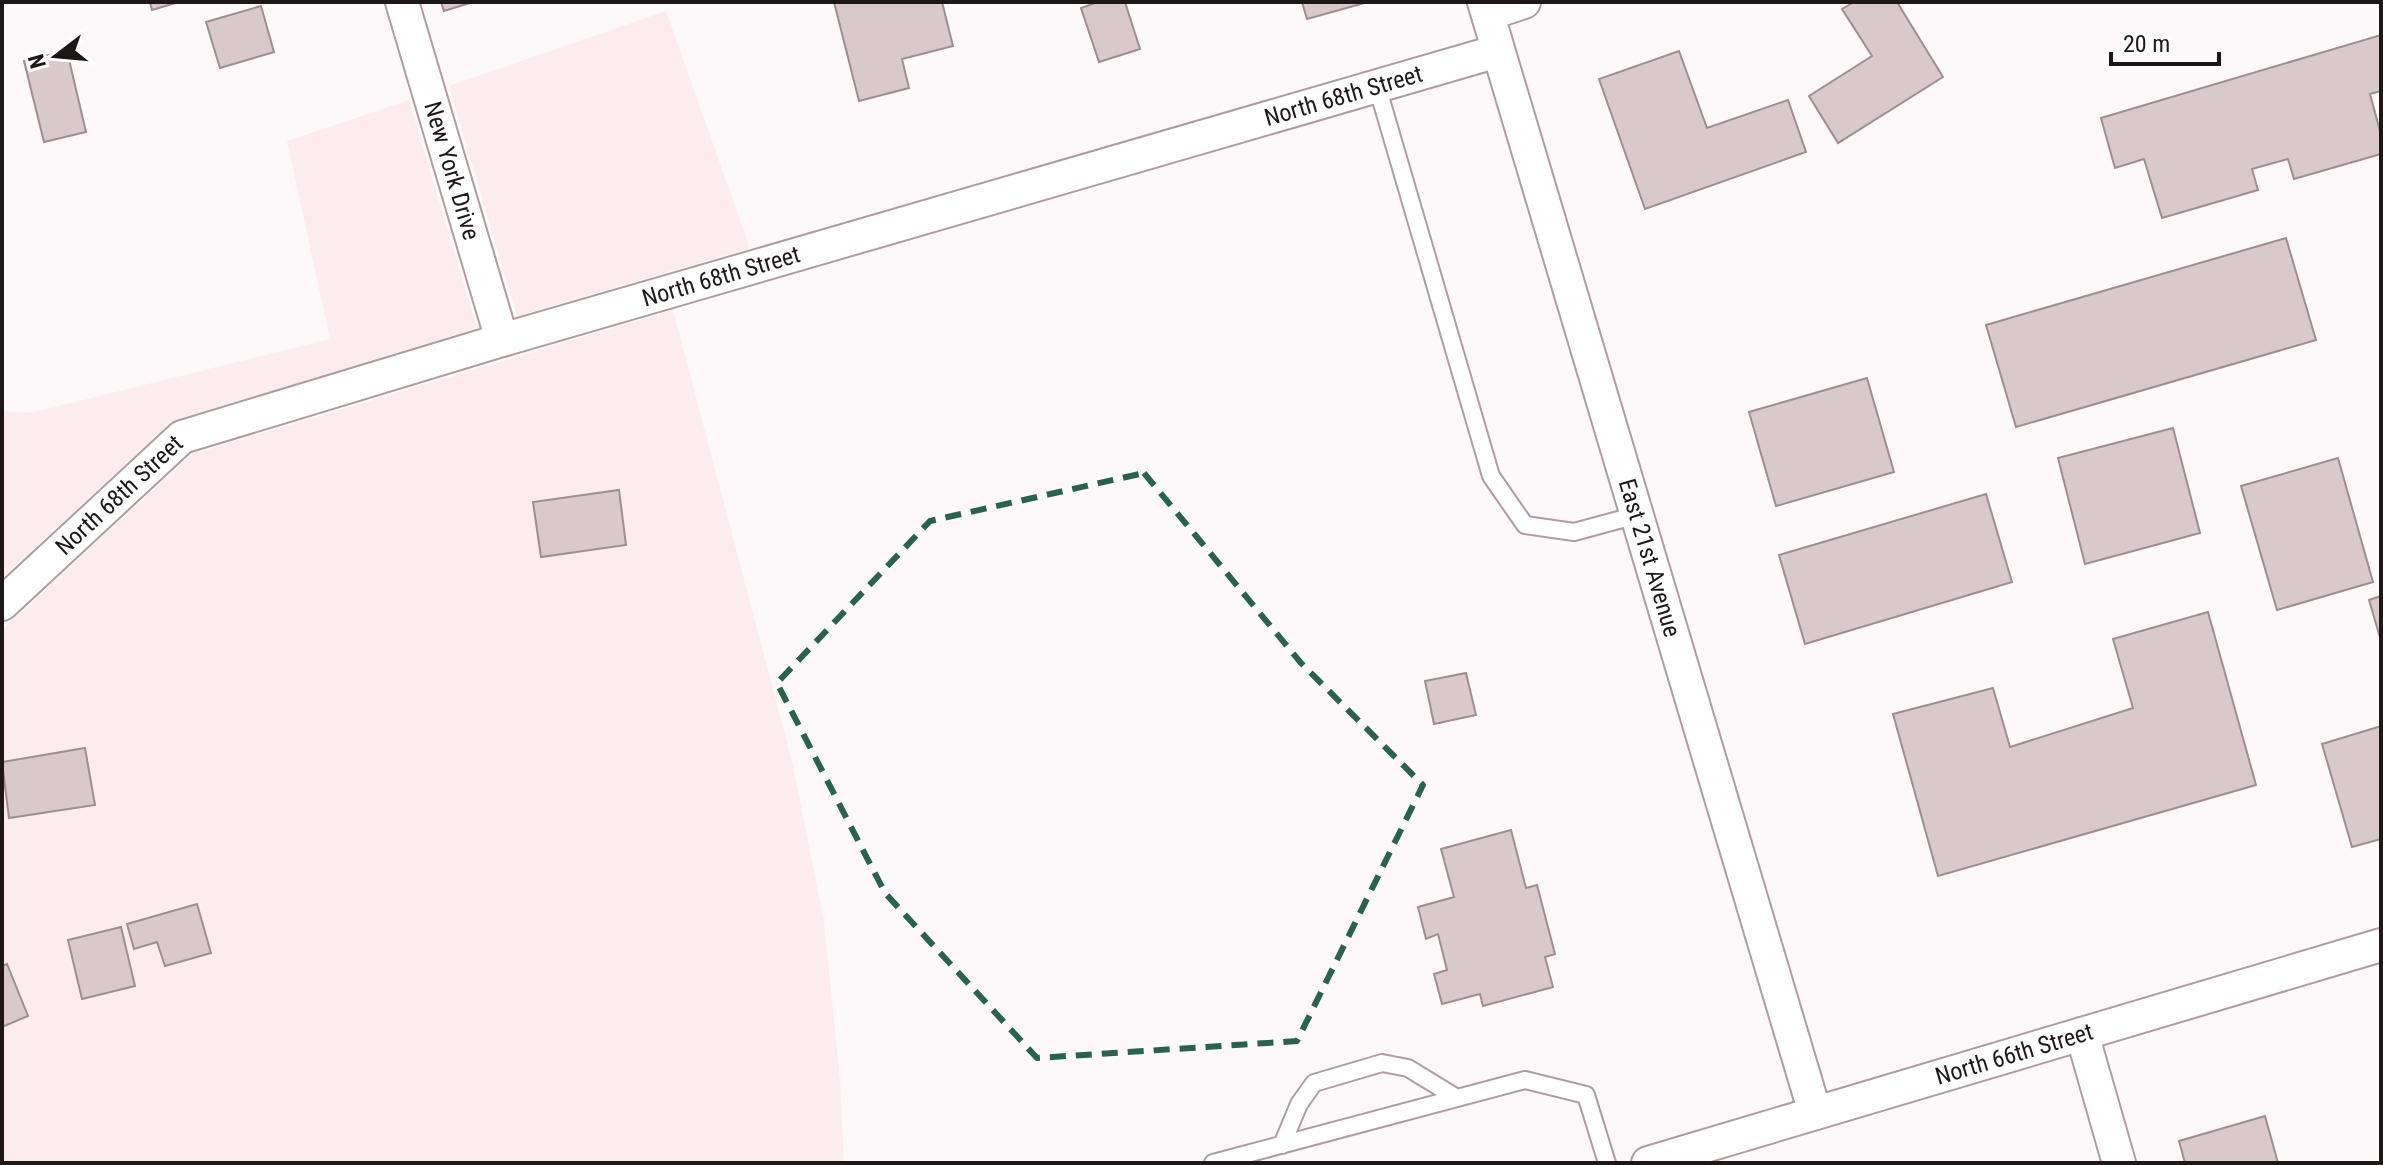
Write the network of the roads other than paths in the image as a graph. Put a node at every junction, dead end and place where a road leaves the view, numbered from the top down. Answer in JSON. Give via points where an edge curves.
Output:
{"nodes":[{"id":1,"x":402,"y":2,"type":"edge"},
{"id":2,"x":1524,"y":2,"type":"edge"},
{"id":3,"x":1486,"y":8,"type":"edge"},
{"id":4,"x":1498,"y":51,"type":"junction"},
{"id":5,"x":1377,"y":86,"type":"junction"},
{"id":6,"x":502,"y":340,"type":"junction"},
{"id":7,"x":1637,"y":515,"type":"junction"},
{"id":8,"x":2,"y":604,"type":"edge"},
{"id":9,"x":2381,"y":945,"type":"edge"},
{"id":10,"x":2082,"y":1034,"type":"junction"},
{"id":11,"x":1457,"y":1098,"type":"junction"},
{"id":12,"x":1815,"y":1113,"type":"junction"},
{"id":13,"x":1282,"y":1145,"type":"junction"},
{"id":14,"x":1213,"y":1163,"type":"edge"},
{"id":15,"x":1607,"y":1163,"type":"edge"},
{"id":16,"x":1648,"y":1163,"type":"edge"},
{"id":17,"x":2119,"y":1163,"type":"edge"}],
"edges":[{"from":1,"to":6,"type":"street","name":"New York Drive"},
{"from":2,"to":3,"type":"street"},
{"from":3,"to":4,"type":"street","name":"East 21st Avenue"},
{"from":4,"to":5,"type":"street","name":"North 68th Street"},
{"from":4,"to":7,"type":"street","name":"East 21st Avenue"},
{"from":5,"to":6,"type":"street","name":"North 68th Street"},
{"from":5,"to":7,"type":"lane","via":[[1491,476],[1525,525],[1574,532]]},
{"from":6,"to":8,"type":"street","name":"North 68th Street","via":[[182,437]]},
{"from":7,"to":12,"type":"street","name":"East 21st Avenue"},
{"from":9,"to":10,"type":"street","name":"North 66th Street"},
{"from":10,"to":12,"type":"street","name":"North 66th Street"},
{"from":10,"to":17,"type":"street"},
{"from":11,"to":13,"type":"lane"},
{"from":11,"to":13,"type":"lane","via":[[1408,1068],[1382,1063],[1314,1083]]},
{"from":11,"to":15,"type":"lane","via":[[1525,1080],[1586,1095]]},
{"from":12,"to":16,"type":"street","name":"North 66th Street"},
{"from":13,"to":14,"type":"lane"}]}
